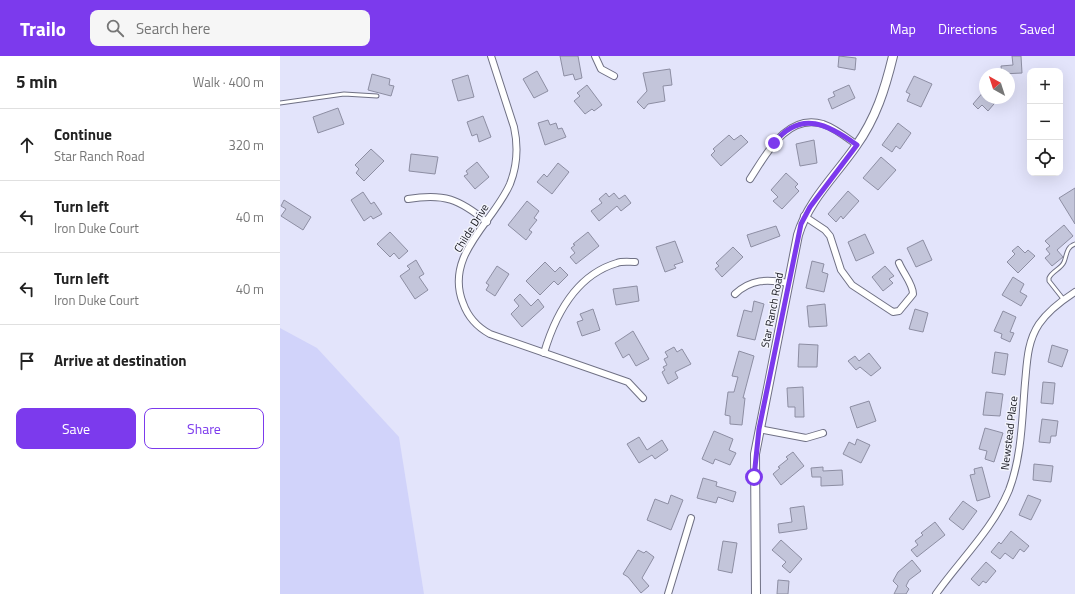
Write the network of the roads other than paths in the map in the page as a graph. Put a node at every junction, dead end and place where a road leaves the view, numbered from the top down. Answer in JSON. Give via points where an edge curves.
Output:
{"nodes":[{"id":1,"x":491,"y":56,"type":"edge"},
{"id":2,"x":595,"y":56,"type":"edge"},
{"id":3,"x":893,"y":56,"type":"edge"},
{"id":4,"x":614,"y":76,"type":"dead end"},
{"id":5,"x":377,"y":96,"type":"dead end"},
{"id":6,"x":280,"y":103,"type":"edge"},
{"id":7,"x":857,"y":145,"type":"junction"},
{"id":8,"x":750,"y":179,"type":"dead end"},
{"id":9,"x":408,"y":199,"type":"dead end"},
{"id":10,"x":804,"y":216,"type":"junction"},
{"id":11,"x":487,"y":222,"type":"junction"},
{"id":12,"x":1075,"y":244,"type":"edge"},
{"id":13,"x":635,"y":262,"type":"dead end"},
{"id":14,"x":899,"y":263,"type":"dead end"},
{"id":15,"x":788,"y":283,"type":"junction"},
{"id":16,"x":1075,"y":292,"type":"edge"},
{"id":17,"x":735,"y":294,"type":"dead end"},
{"id":18,"x":1064,"y":300,"type":"junction"},
{"id":19,"x":544,"y":353,"type":"junction"},
{"id":20,"x":643,"y":398,"type":"dead end"},
{"id":21,"x":759,"y":429,"type":"junction"},
{"id":22,"x":823,"y":433,"type":"dead end"},
{"id":23,"x":691,"y":518,"type":"dead end"},
{"id":24,"x":668,"y":594,"type":"edge"},
{"id":25,"x":756,"y":594,"type":"edge"},
{"id":26,"x":936,"y":594,"type":"edge"}],
"edges":[{"from":1,"to":11,"type":"street","name":"Childe Drive","via":[[511,114],[516,150],[510,184]]},
{"from":2,"to":4,"type":"street","via":[[601,69]]},
{"from":3,"to":7,"type":"street","name":"Star Ranch Road","via":[[875,115]]},
{"from":5,"to":6,"type":"lane","via":[[344,94]]},
{"from":7,"to":8,"type":"street","via":[[838,131],[822,124],[804,124],[780,136]]},
{"from":7,"to":10,"type":"street","name":"Star Ranch Road"},
{"from":9,"to":11,"type":"street","via":[[426,196],[445,197],[463,204]]},
{"from":10,"to":14,"type":"street","via":[[830,236],[841,270],[852,285],[894,312],[898,311],[913,294],[913,288]]},
{"from":10,"to":15,"type":"street","name":"Star Ranch Road"},
{"from":11,"to":19,"type":"street","name":"Childe Drive","via":[[466,250],[459,269],[459,289],[464,306],[472,320],[490,334]]},
{"from":12,"to":18,"type":"lane","via":[[1068,248],[1062,265],[1049,278]]},
{"from":13,"to":19,"type":"street","via":[[618,263],[608,267],[573,294],[556,321]]},
{"from":15,"to":17,"type":"street","via":[[758,281],[746,285]]},
{"from":15,"to":21,"type":"street","name":"Star Ranch Road"},
{"from":16,"to":18,"type":"street","name":"Newstead Place"},
{"from":18,"to":26,"type":"street","name":"Newstead Place","via":[[1051,309],[1031,340],[1019,454],[1008,491],[997,514]]},
{"from":19,"to":20,"type":"street","name":"Childe Drive","via":[[628,382]]},
{"from":21,"to":22,"type":"street","via":[[806,438]]},
{"from":21,"to":25,"type":"street","name":"Star Ranch Road","via":[[754,466]]},
{"from":23,"to":24,"type":"street"}]}
